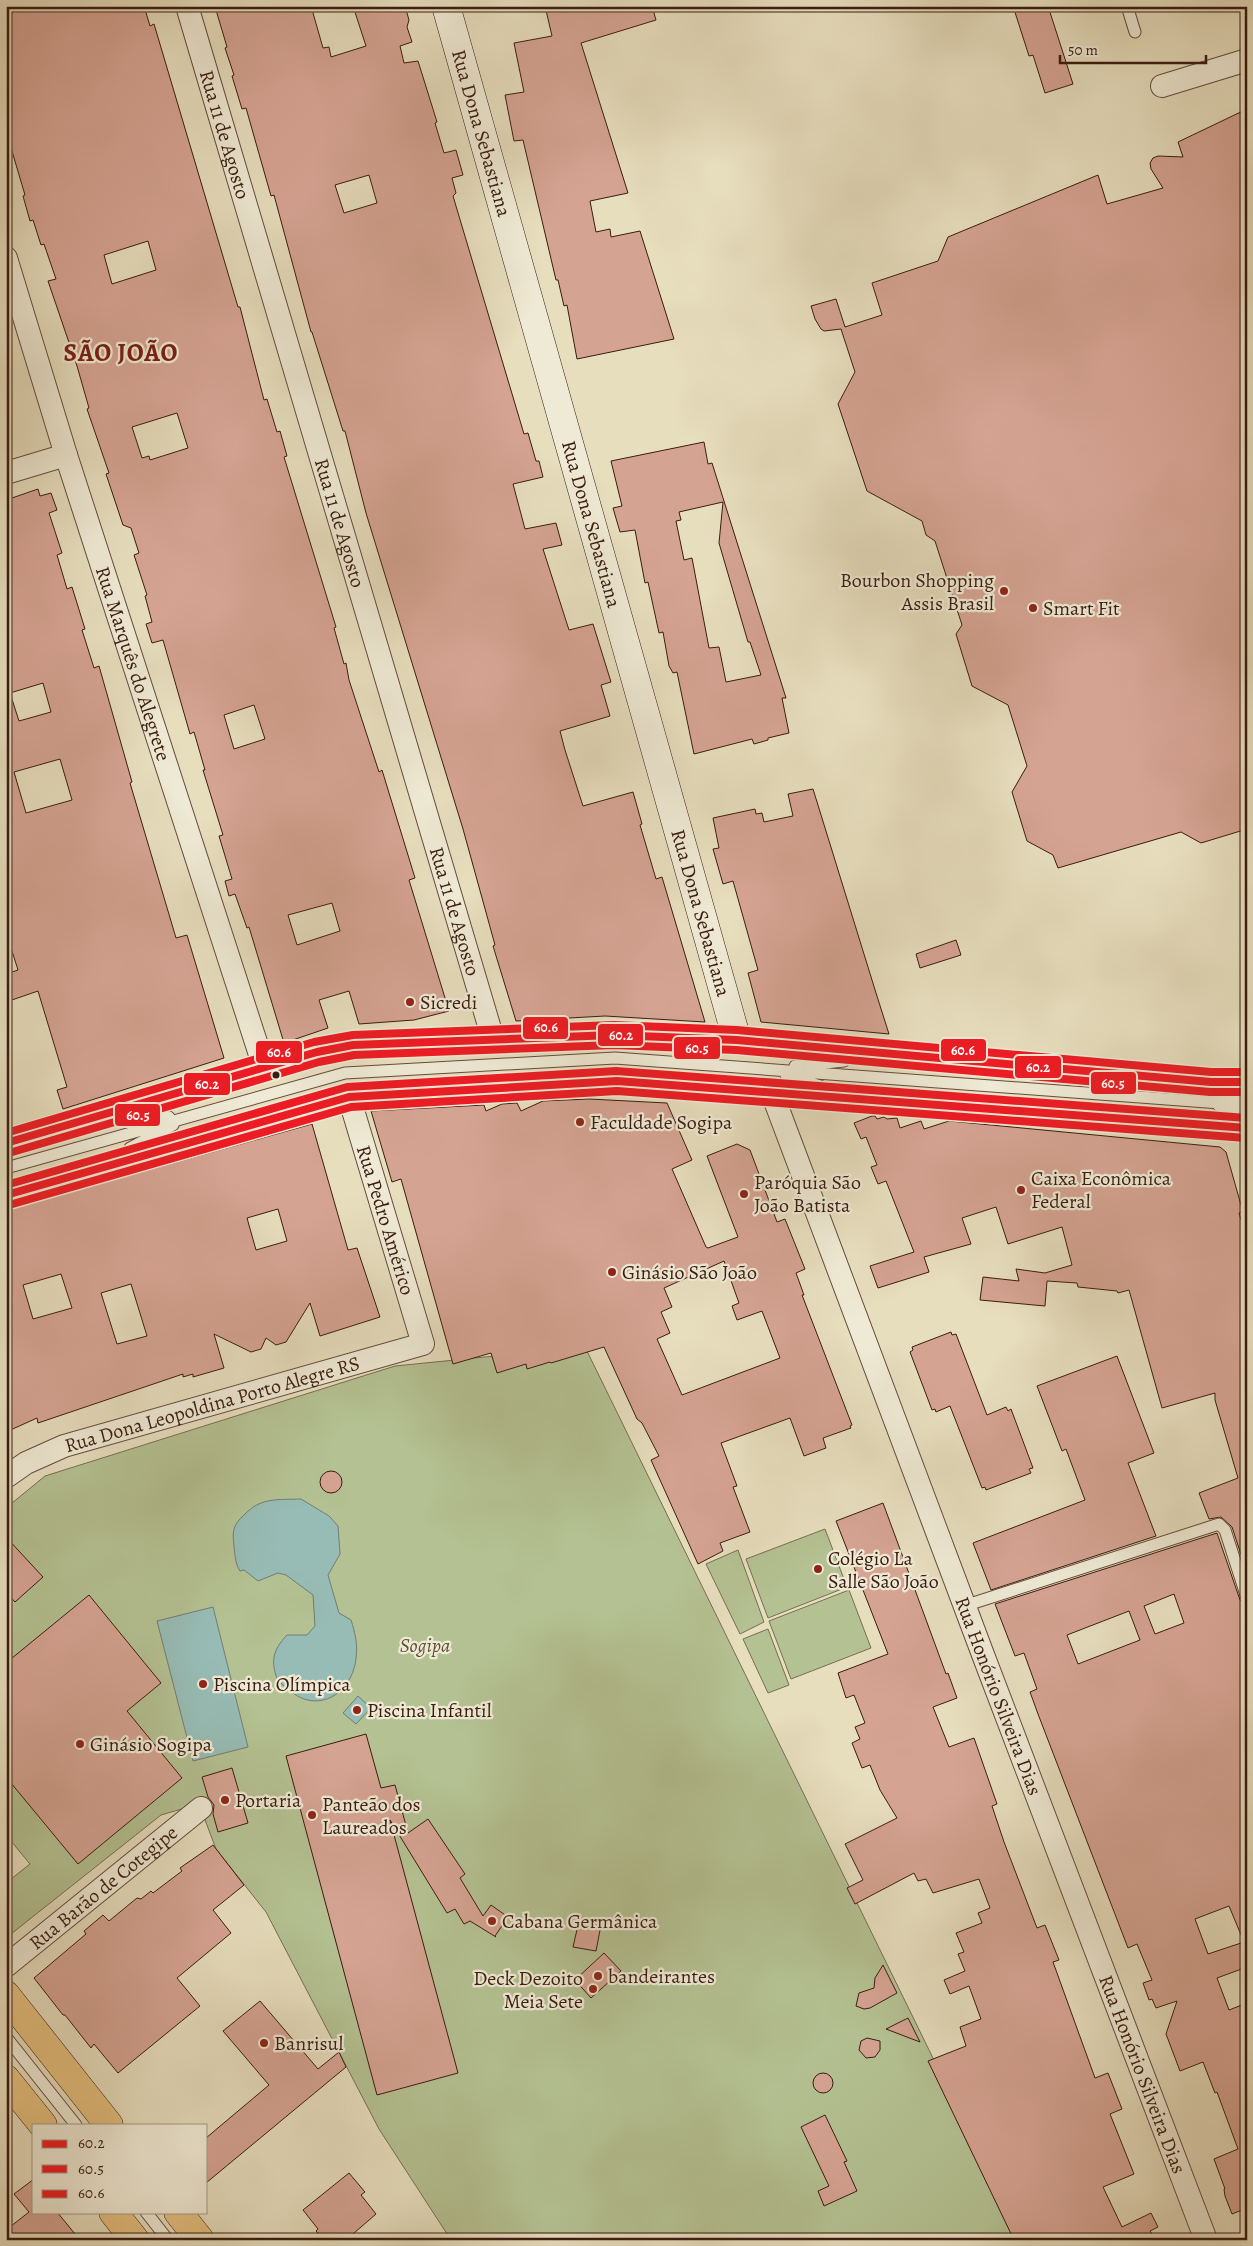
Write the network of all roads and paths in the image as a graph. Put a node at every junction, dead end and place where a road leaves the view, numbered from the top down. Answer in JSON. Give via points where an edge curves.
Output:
{"nodes":[{"id":1,"x":187,"y":6,"type":"edge"},
{"id":2,"x":446,"y":6,"type":"edge"},
{"id":3,"x":1127,"y":6,"type":"edge"},
{"id":4,"x":1135,"y":32,"type":"dead end"},
{"id":5,"x":1247,"y":60,"type":"edge"},
{"id":6,"x":1162,"y":86,"type":"dead end"},
{"id":7,"x":6,"y":258,"type":"edge"},
{"id":8,"x":66,"y":455,"type":"junction"},
{"id":9,"x":6,"y":473,"type":"edge"},
{"id":10,"x":493,"y":1039,"type":"junction"},
{"id":11,"x":737,"y":1040,"type":"junction"},
{"id":12,"x":900,"y":1055,"type":"junction"},
{"id":13,"x":264,"y":1067,"type":"junction"},
{"id":14,"x":769,"y":1081,"type":"junction"},
{"id":15,"x":1211,"y":1082,"type":"junction"},
{"id":16,"x":1247,"y":1082,"type":"edge"},
{"id":17,"x":349,"y":1097,"type":"junction"},
{"id":18,"x":1238,"y":1105,"type":"edge"},
{"id":19,"x":193,"y":1115,"type":"junction"},
{"id":20,"x":70,"y":1124,"type":"junction"},
{"id":21,"x":1247,"y":1128,"type":"edge"},
{"id":22,"x":6,"y":1143,"type":"edge"},
{"id":23,"x":6,"y":1168,"type":"edge"},
{"id":24,"x":84,"y":1172,"type":"junction"},
{"id":25,"x":6,"y":1195,"type":"edge"},
{"id":26,"x":423,"y":1344,"type":"joint"},
{"id":27,"x":6,"y":1477,"type":"edge"},
{"id":28,"x":1247,"y":1598,"type":"edge"},
{"id":29,"x":964,"y":1606,"type":"junction"},
{"id":30,"x":201,"y":1808,"type":"dead end"},
{"id":31,"x":6,"y":1966,"type":"edge"},
{"id":32,"x":6,"y":1995,"type":"edge"},
{"id":33,"x":6,"y":2037,"type":"edge"},
{"id":34,"x":6,"y":2079,"type":"edge"},
{"id":35,"x":42,"y":2124,"type":"edge"},
{"id":36,"x":75,"y":2124,"type":"edge"},
{"id":37,"x":108,"y":2124,"type":"edge"},
{"id":38,"x":115,"y":2214,"type":"edge"},
{"id":39,"x":148,"y":2214,"type":"edge"},
{"id":40,"x":180,"y":2214,"type":"edge"},
{"id":41,"x":135,"y":2240,"type":"edge"},
{"id":42,"x":168,"y":2240,"type":"edge"},
{"id":43,"x":200,"y":2240,"type":"edge"},
{"id":44,"x":1206,"y":2240,"type":"edge"}],
"edges":[{"from":1,"to":10,"type":"street","name":"Rua 11 de Agosto"},
{"from":2,"to":11,"type":"main road","name":"Rua Dona Sebastiana"},
{"from":3,"to":4,"type":"lane"},
{"from":5,"to":6,"type":"street"},
{"from":7,"to":8,"type":"street","name":"Rua Marquês do Alegrete"},
{"from":8,"to":9,"type":"street"},
{"from":8,"to":13,"type":"street","name":"Rua Marquês do Alegrete"},
{"from":10,"to":11,"type":"main road","via":[[614,1035]]},
{"from":10,"to":13,"type":"main road","via":[[353,1045]]},
{"from":11,"to":12,"type":"main road"},
{"from":12,"to":14,"type":"lane"},
{"from":12,"to":15,"type":"main road"},
{"from":13,"to":20,"type":"main road"},
{"from":14,"to":17,"type":"main road","via":[[617,1081]]},
{"from":14,"to":18,"type":"lane"},
{"from":14,"to":19,"type":"lane","via":[[615,1058],[345,1073]]},
{"from":14,"to":21,"type":"main road","via":[[869,1100]]},
{"from":14,"to":29,"type":"street","name":"Rua Honório Silveira Dias"},
{"from":15,"to":16,"type":"main road"},
{"from":15,"to":18,"type":"main road"},
{"from":17,"to":24,"type":"main road"},
{"from":17,"to":26,"type":"street","name":"Rua Pedro Américo"},
{"from":18,"to":21,"type":"main road"},
{"from":19,"to":20,"type":"lane"},
{"from":19,"to":23,"type":"lane"},
{"from":19,"to":24,"type":"lane"},
{"from":20,"to":22,"type":"main road"},
{"from":24,"to":25,"type":"main road"},
{"from":26,"to":27,"type":"street","name":"Rua Dona Leopoldina Porto Alegre RS","via":[[64,1446],[26,1463]]},
{"from":28,"to":29,"type":"lane","via":[[1225,1530],[1218,1524]]},
{"from":29,"to":44,"type":"street","name":"Rua Honório Silveira Dias"},
{"from":30,"to":31,"type":"street","name":"Rua Barão de Cotegipe"},
{"from":32,"to":37,"type":"main road"},
{"from":33,"to":36,"type":"lane"},
{"from":34,"to":35,"type":"main road"},
{"from":38,"to":41,"type":"main road"},
{"from":39,"to":42,"type":"lane"},
{"from":40,"to":43,"type":"main road"}]}
